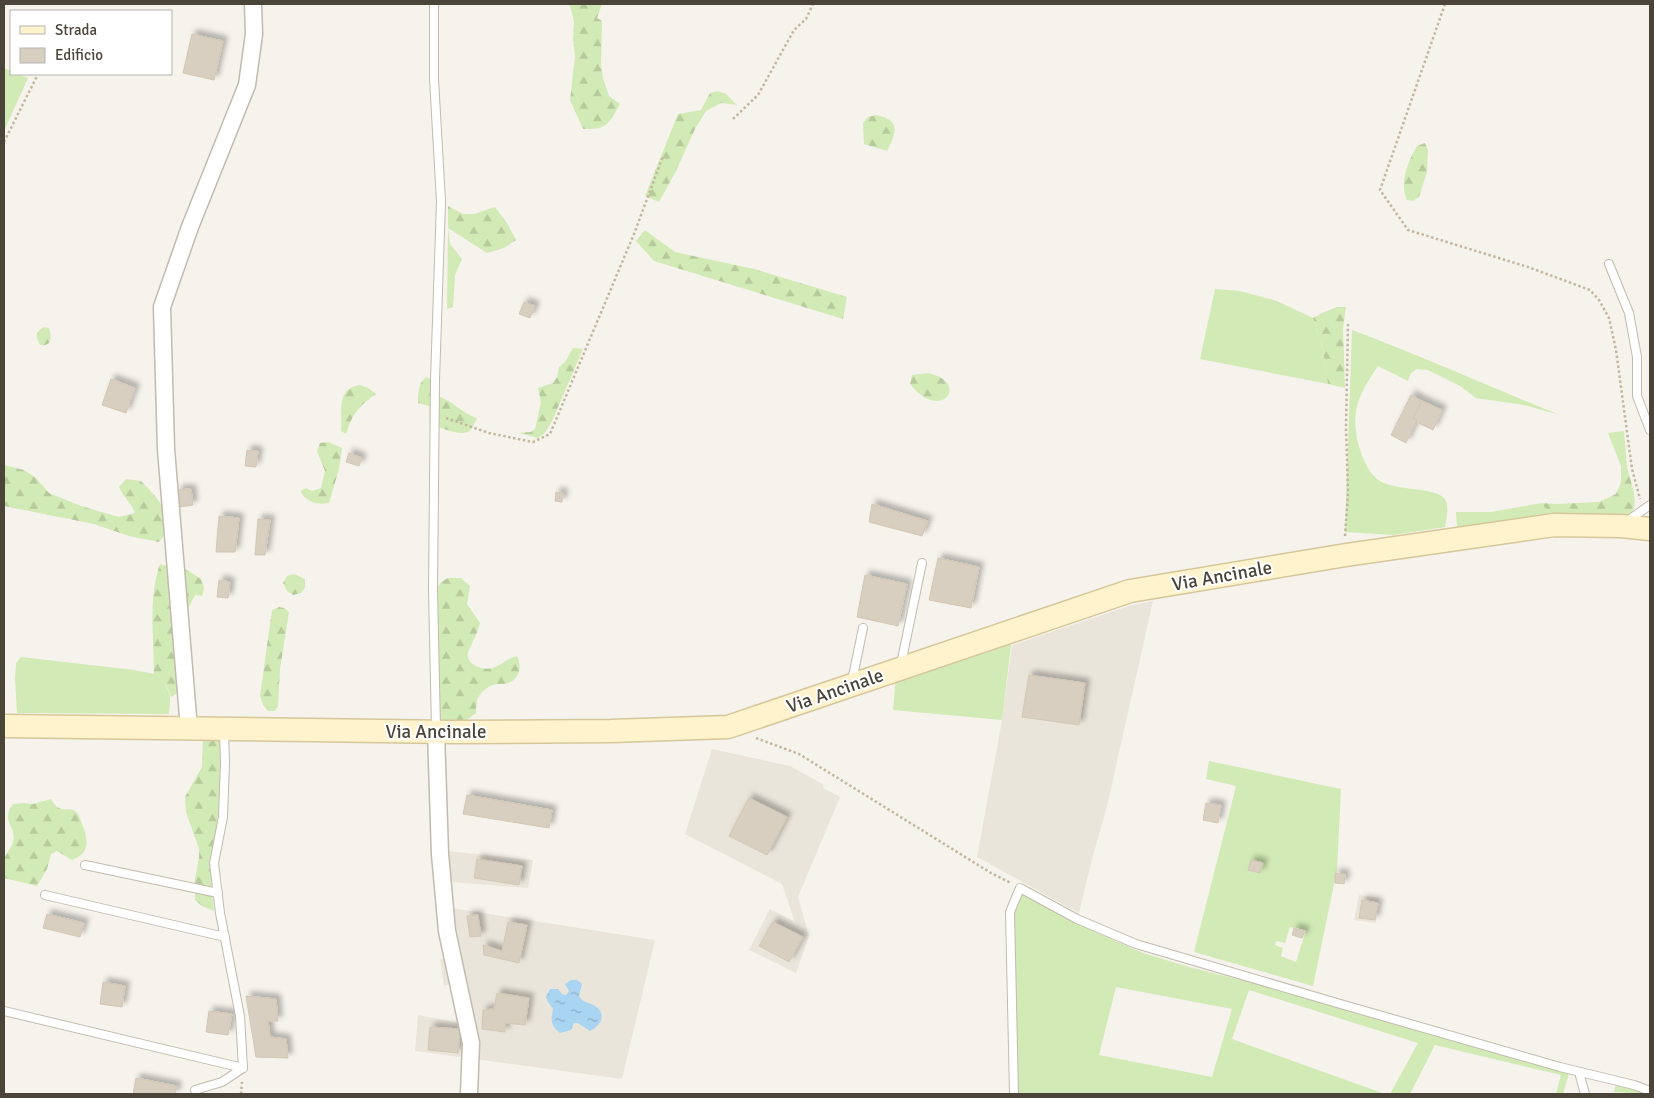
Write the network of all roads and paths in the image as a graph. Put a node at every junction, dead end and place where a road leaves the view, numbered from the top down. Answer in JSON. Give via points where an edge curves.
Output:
{"nodes":[{"id":1,"x":253,"y":4,"type":"edge"},
{"id":2,"x":434,"y":4,"type":"edge"},
{"id":3,"x":813,"y":4,"type":"edge"},
{"id":4,"x":1445,"y":4,"type":"edge"},
{"id":5,"x":38,"y":75,"type":"edge"},
{"id":6,"x":733,"y":120,"type":"dead end"},
{"id":7,"x":4,"y":142,"type":"edge"},
{"id":8,"x":663,"y":156,"type":"dead end"},
{"id":9,"x":1609,"y":264,"type":"dead end"},
{"id":10,"x":1348,"y":324,"type":"dead end"},
{"id":11,"x":435,"y":414,"type":"junction"},
{"id":12,"x":1650,"y":430,"type":"edge"},
{"id":13,"x":1648,"y":515,"type":"edge"},
{"id":14,"x":1346,"y":555,"type":"junction"},
{"id":15,"x":922,"y":563,"type":"dead end"},
{"id":16,"x":863,"y":628,"type":"dead end"},
{"id":17,"x":900,"y":669,"type":"junction"},
{"id":18,"x":851,"y":685,"type":"junction"},
{"id":19,"x":4,"y":726,"type":"edge"},
{"id":20,"x":189,"y":729,"type":"junction"},
{"id":21,"x":224,"y":730,"type":"junction"},
{"id":22,"x":436,"y":732,"type":"junction"},
{"id":23,"x":755,"y":738,"type":"dead end"},
{"id":24,"x":85,"y":865,"type":"dead end"},
{"id":25,"x":1020,"y":888,"type":"junction"},
{"id":26,"x":218,"y":893,"type":"junction"},
{"id":27,"x":45,"y":895,"type":"dead end"},
{"id":28,"x":225,"y":937,"type":"junction"},
{"id":29,"x":4,"y":1011,"type":"edge"},
{"id":30,"x":242,"y":1068,"type":"junction"},
{"id":31,"x":1579,"y":1072,"type":"junction"},
{"id":32,"x":196,"y":1090,"type":"dead end"},
{"id":33,"x":1650,"y":1091,"type":"edge"},
{"id":34,"x":469,"y":1094,"type":"edge"},
{"id":35,"x":1014,"y":1094,"type":"edge"},
{"id":36,"x":1585,"y":1094,"type":"edge"}],
"edges":[{"from":1,"to":20,"type":"street","via":[[254,34],[247,85],[162,307],[166,449]]},
{"from":2,"to":11,"type":"lane","via":[[434,79],[442,201]]},
{"from":3,"to":6,"type":"path","via":[[806,19],[794,30],[758,95]]},
{"from":4,"to":13,"type":"path","via":[[1380,190],[1408,230],[1528,267],[1590,290],[1599,300],[1609,318],[1632,469]]},
{"from":5,"to":7,"type":"path"},
{"from":8,"to":11,"type":"path","via":[[634,234],[550,434],[533,442],[489,433]]},
{"from":9,"to":12,"type":"lane","via":[[1630,313],[1637,357],[1637,396]]},
{"from":10,"to":14,"type":"path"},
{"from":11,"to":22,"type":"lane","via":[[433,590]]},
{"from":13,"to":14,"type":"main road","name":"Via Ancinale","via":[[1621,526],[1554,524]]},
{"from":14,"to":17,"type":"main road","name":"Via Ancinale","via":[[1130,591]]},
{"from":15,"to":17,"type":"lane"},
{"from":16,"to":18,"type":"lane"},
{"from":17,"to":18,"type":"main road","name":"Via Ancinale"},
{"from":18,"to":22,"type":"main road","name":"Via Ancinale","via":[[728,728]]},
{"from":19,"to":20,"type":"main road","name":"Via Ancinale"},
{"from":20,"to":21,"type":"main road","name":"Via Ancinale"},
{"from":21,"to":22,"type":"main road","name":"Via Ancinale"},
{"from":21,"to":26,"type":"lane","via":[[223,817],[214,863]]},
{"from":22,"to":34,"type":"street","via":[[440,854],[447,931],[471,1043]]},
{"from":23,"to":25,"type":"path","via":[[799,754]]},
{"from":24,"to":26,"type":"lane"},
{"from":25,"to":31,"type":"lane","via":[[1077,919],[1136,944]]},
{"from":25,"to":35,"type":"lane","via":[[1010,912]]},
{"from":26,"to":28,"type":"lane"},
{"from":27,"to":28,"type":"lane"},
{"from":28,"to":30,"type":"lane","via":[[240,1016]]},
{"from":29,"to":30,"type":"lane"},
{"from":30,"to":32,"type":"lane","via":[[222,1082]]},
{"from":31,"to":33,"type":"lane"},
{"from":31,"to":36,"type":"lane"}]}
